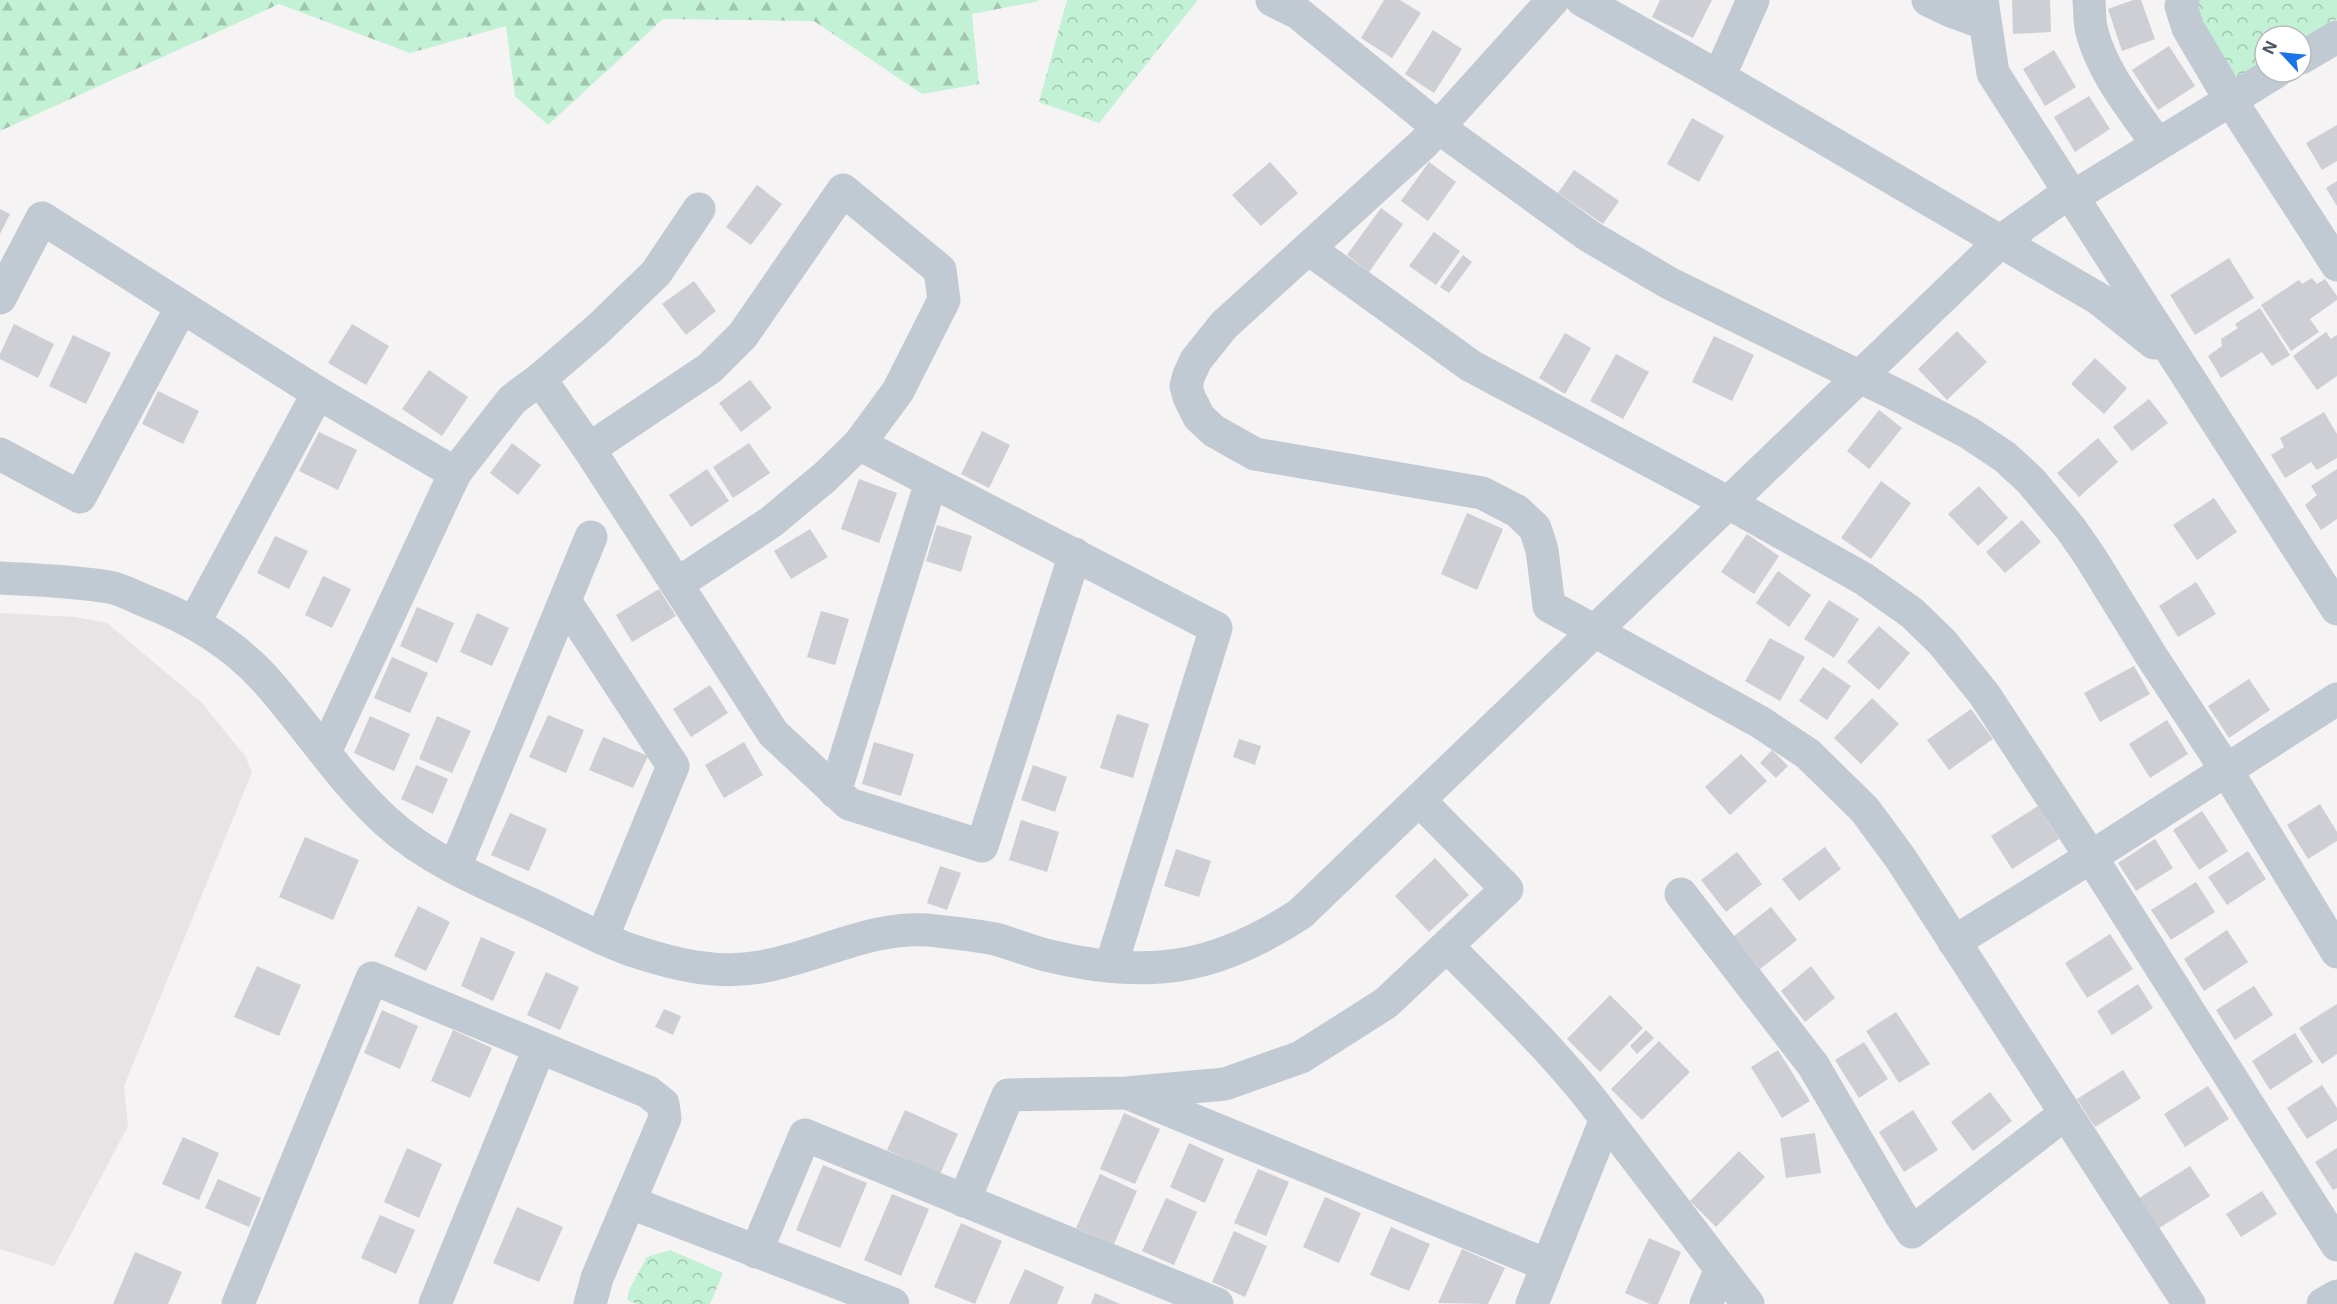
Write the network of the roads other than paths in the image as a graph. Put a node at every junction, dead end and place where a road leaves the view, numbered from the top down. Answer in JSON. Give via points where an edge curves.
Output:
{"nodes":[{"id":1,"x":1272,"y":0,"type":"edge"},
{"id":2,"x":1553,"y":0,"type":"edge"},
{"id":3,"x":1582,"y":0,"type":"edge"},
{"id":4,"x":1753,"y":0,"type":"edge"},
{"id":5,"x":1928,"y":0,"type":"edge"},
{"id":6,"x":2089,"y":0,"type":"edge"},
{"id":7,"x":2183,"y":0,"type":"edge"},
{"id":8,"x":1983,"y":12,"type":"edge"},
{"id":9,"x":2337,"y":37,"type":"edge"},
{"id":10,"x":2313,"y":51,"type":"edge"},
{"id":11,"x":1719,"y":77,"type":"junction"},
{"id":12,"x":2256,"y":84,"type":"edge"},
{"id":13,"x":2230,"y":99,"type":"junction"},
{"id":14,"x":1438,"y":127,"type":"junction"},
{"id":15,"x":2157,"y":144,"type":"junction"},
{"id":16,"x":2070,"y":195,"type":"junction"},
{"id":17,"x":699,"y":209,"type":"dead end"},
{"id":18,"x":2001,"y":242,"type":"junction"},
{"id":19,"x":1309,"y":249,"type":"junction"},
{"id":20,"x":2337,"y":265,"type":"edge"},
{"id":21,"x":0,"y":298,"type":"edge"},
{"id":22,"x":181,"y":308,"type":"junction"},
{"id":23,"x":2180,"y":366,"type":"junction"},
{"id":24,"x":1862,"y":376,"type":"junction"},
{"id":25,"x":540,"y":379,"type":"junction"},
{"id":26,"x":318,"y":393,"type":"junction"},
{"id":27,"x":859,"y":444,"type":"junction"},
{"id":28,"x":589,"y":449,"type":"junction"},
{"id":29,"x":0,"y":454,"type":"edge"},
{"id":30,"x":455,"y":473,"type":"junction"},
{"id":31,"x":931,"y":482,"type":"junction"},
{"id":32,"x":1729,"y":503,"type":"junction"},
{"id":33,"x":591,"y":537,"type":"dead end"},
{"id":34,"x":1075,"y":554,"type":"junction"},
{"id":35,"x":0,"y":578,"type":"edge"},
{"id":36,"x":677,"y":584,"type":"junction"},
{"id":37,"x":565,"y":601,"type":"junction"},
{"id":38,"x":2337,"y":609,"type":"edge"},
{"id":39,"x":194,"y":623,"type":"junction"},
{"id":40,"x":1593,"y":631,"type":"junction"},
{"id":41,"x":2337,"y":699,"type":"edge"},
{"id":42,"x":325,"y":752,"type":"junction"},
{"id":43,"x":2227,"y":771,"type":"junction"},
{"id":44,"x":835,"y":792,"type":"junction"},
{"id":45,"x":1419,"y":800,"type":"junction"},
{"id":46,"x":2091,"y":857,"type":"junction"},
{"id":47,"x":455,"y":867,"type":"junction"},
{"id":48,"x":1681,"y":894,"type":"dead end"},
{"id":49,"x":602,"y":938,"type":"junction"},
{"id":50,"x":1954,"y":942,"type":"junction"},
{"id":51,"x":1447,"y":946,"type":"junction"},
{"id":52,"x":2337,"y":952,"type":"edge"},
{"id":53,"x":1111,"y":966,"type":"junction"},
{"id":54,"x":539,"y":1049,"type":"junction"},
{"id":55,"x":1126,"y":1093,"type":"junction"},
{"id":56,"x":2065,"y":1114,"type":"junction"},
{"id":57,"x":1606,"y":1119,"type":"junction"},
{"id":58,"x":964,"y":1201,"type":"junction"},
{"id":59,"x":629,"y":1202,"type":"junction"},
{"id":60,"x":2337,"y":1245,"type":"edge"},
{"id":61,"x":756,"y":1252,"type":"junction"},
{"id":62,"x":1547,"y":1265,"type":"junction"},
{"id":63,"x":1721,"y":1269,"type":"junction"},
{"id":64,"x":2337,"y":1296,"type":"edge"},
{"id":65,"x":238,"y":1304,"type":"edge"},
{"id":66,"x":435,"y":1304,"type":"edge"},
{"id":67,"x":590,"y":1304,"type":"edge"},
{"id":68,"x":893,"y":1304,"type":"edge"},
{"id":69,"x":1217,"y":1304,"type":"edge"},
{"id":70,"x":1532,"y":1304,"type":"edge"},
{"id":71,"x":1706,"y":1304,"type":"edge"},
{"id":72,"x":1748,"y":1304,"type":"edge"},
{"id":73,"x":2189,"y":1304,"type":"edge"},
{"id":74,"x":2323,"y":1304,"type":"edge"}],
"edges":[{"from":1,"to":14,"type":"street","via":[[1298,13]]},
{"from":2,"to":14,"type":"street"},
{"from":3,"to":11,"type":"street"},
{"from":4,"to":11,"type":"street"},
{"from":5,"to":8,"type":"street","via":[[1951,11]]},
{"from":6,"to":15,"type":"street","via":[[2092,32],[2103,60],[2115,85]]},
{"from":7,"to":13,"type":"street","via":[[2181,6],[2188,28]]},
{"from":8,"to":16,"type":"street","via":[[1993,73]]},
{"from":9,"to":10,"type":"street"},
{"from":11,"to":18,"type":"street"},
{"from":12,"to":13,"type":"street"},
{"from":13,"to":15,"type":"street"},
{"from":13,"to":20,"type":"street"},
{"from":14,"to":19,"type":"street"},
{"from":14,"to":24,"type":"street","via":[[1626,259]]},
{"from":15,"to":16,"type":"street"},
{"from":16,"to":18,"type":"street"},
{"from":16,"to":23,"type":"street"},
{"from":17,"to":25,"type":"street","via":[[656,273]]},
{"from":18,"to":23,"type":"street","via":[[2099,299]]},
{"from":18,"to":24,"type":"street"},
{"from":19,"to":32,"type":"street","via":[[1471,366]]},
{"from":19,"to":40,"type":"street","via":[[1224,325],[1197,360],[1186,386],[1199,417],[1214,431],[1255,454],[1482,493],[1516,511],[1535,528],[1542,550],[1549,606]]},
{"from":21,"to":22,"type":"street","via":[[42,218]]},
{"from":22,"to":26,"type":"street"},
{"from":22,"to":29,"type":"street","via":[[80,497]]},
{"from":23,"to":38,"type":"street"},
{"from":24,"to":32,"type":"street"},
{"from":24,"to":43,"type":"street","via":[[1969,434],[2005,457],[2031,481],[2091,558]]},
{"from":25,"to":28,"type":"street"},
{"from":25,"to":30,"type":"street","via":[[513,400]]},
{"from":26,"to":30,"type":"street"},
{"from":26,"to":39,"type":"street"},
{"from":27,"to":28,"type":"street","via":[[898,391],[944,300],[940,270],[843,190],[743,335],[710,368]]},
{"from":27,"to":31,"type":"street"},
{"from":27,"to":36,"type":"street","via":[[771,522]]},
{"from":28,"to":36,"type":"street"},
{"from":30,"to":42,"type":"street"},
{"from":31,"to":34,"type":"street"},
{"from":31,"to":44,"type":"street"},
{"from":32,"to":40,"type":"street"},
{"from":32,"to":46,"type":"street","via":[[1871,584],[1942,642],[1984,694]]},
{"from":33,"to":37,"type":"street"},
{"from":34,"to":44,"type":"street","via":[[982,846],[849,804]]},
{"from":34,"to":53,"type":"street","via":[[1216,628]]},
{"from":35,"to":39,"type":"street","via":[[113,588]]},
{"from":36,"to":44,"type":"street","via":[[773,733]]},
{"from":37,"to":47,"type":"street"},
{"from":37,"to":49,"type":"street","via":[[673,766]]},
{"from":39,"to":42,"type":"street","via":[[263,677]]},
{"from":40,"to":45,"type":"street"},
{"from":40,"to":50,"type":"street","via":[[1760,722],[1808,754],[1865,810]]},
{"from":41,"to":43,"type":"street"},
{"from":42,"to":47,"type":"street","via":[[387,822]]},
{"from":43,"to":46,"type":"street"},
{"from":43,"to":52,"type":"street"},
{"from":45,"to":51,"type":"street","via":[[1507,889]]},
{"from":45,"to":53,"type":"street","via":[[1300,914],[1273,931],[1222,955],[1191,964]]},
{"from":46,"to":50,"type":"street"},
{"from":46,"to":60,"type":"street"},
{"from":47,"to":49,"type":"street"},
{"from":48,"to":56,"type":"street","via":[[1813,1065],[1912,1232]]},
{"from":49,"to":53,"type":"street","via":[[662,960],[724,970],[759,968],[880,933],[931,930],[993,939],[1048,956]]},
{"from":50,"to":56,"type":"street"},
{"from":51,"to":55,"type":"street","via":[[1386,1003],[1301,1057],[1225,1084]]},
{"from":51,"to":57,"type":"street","via":[[1539,1040]]},
{"from":54,"to":59,"type":"street","via":[[648,1092],[663,1104],[665,1118]]},
{"from":54,"to":65,"type":"street","via":[[372,978]]},
{"from":54,"to":66,"type":"street"},
{"from":55,"to":58,"type":"street","via":[[1008,1095]]},
{"from":55,"to":62,"type":"street"},
{"from":56,"to":73,"type":"street"},
{"from":57,"to":62,"type":"street"},
{"from":57,"to":63,"type":"street"},
{"from":58,"to":61,"type":"street","via":[[805,1135]]},
{"from":58,"to":69,"type":"street"},
{"from":59,"to":61,"type":"street"},
{"from":59,"to":67,"type":"street"},
{"from":61,"to":68,"type":"street"},
{"from":62,"to":70,"type":"street"},
{"from":63,"to":71,"type":"street"},
{"from":63,"to":72,"type":"street"},
{"from":64,"to":74,"type":"street"}]}
